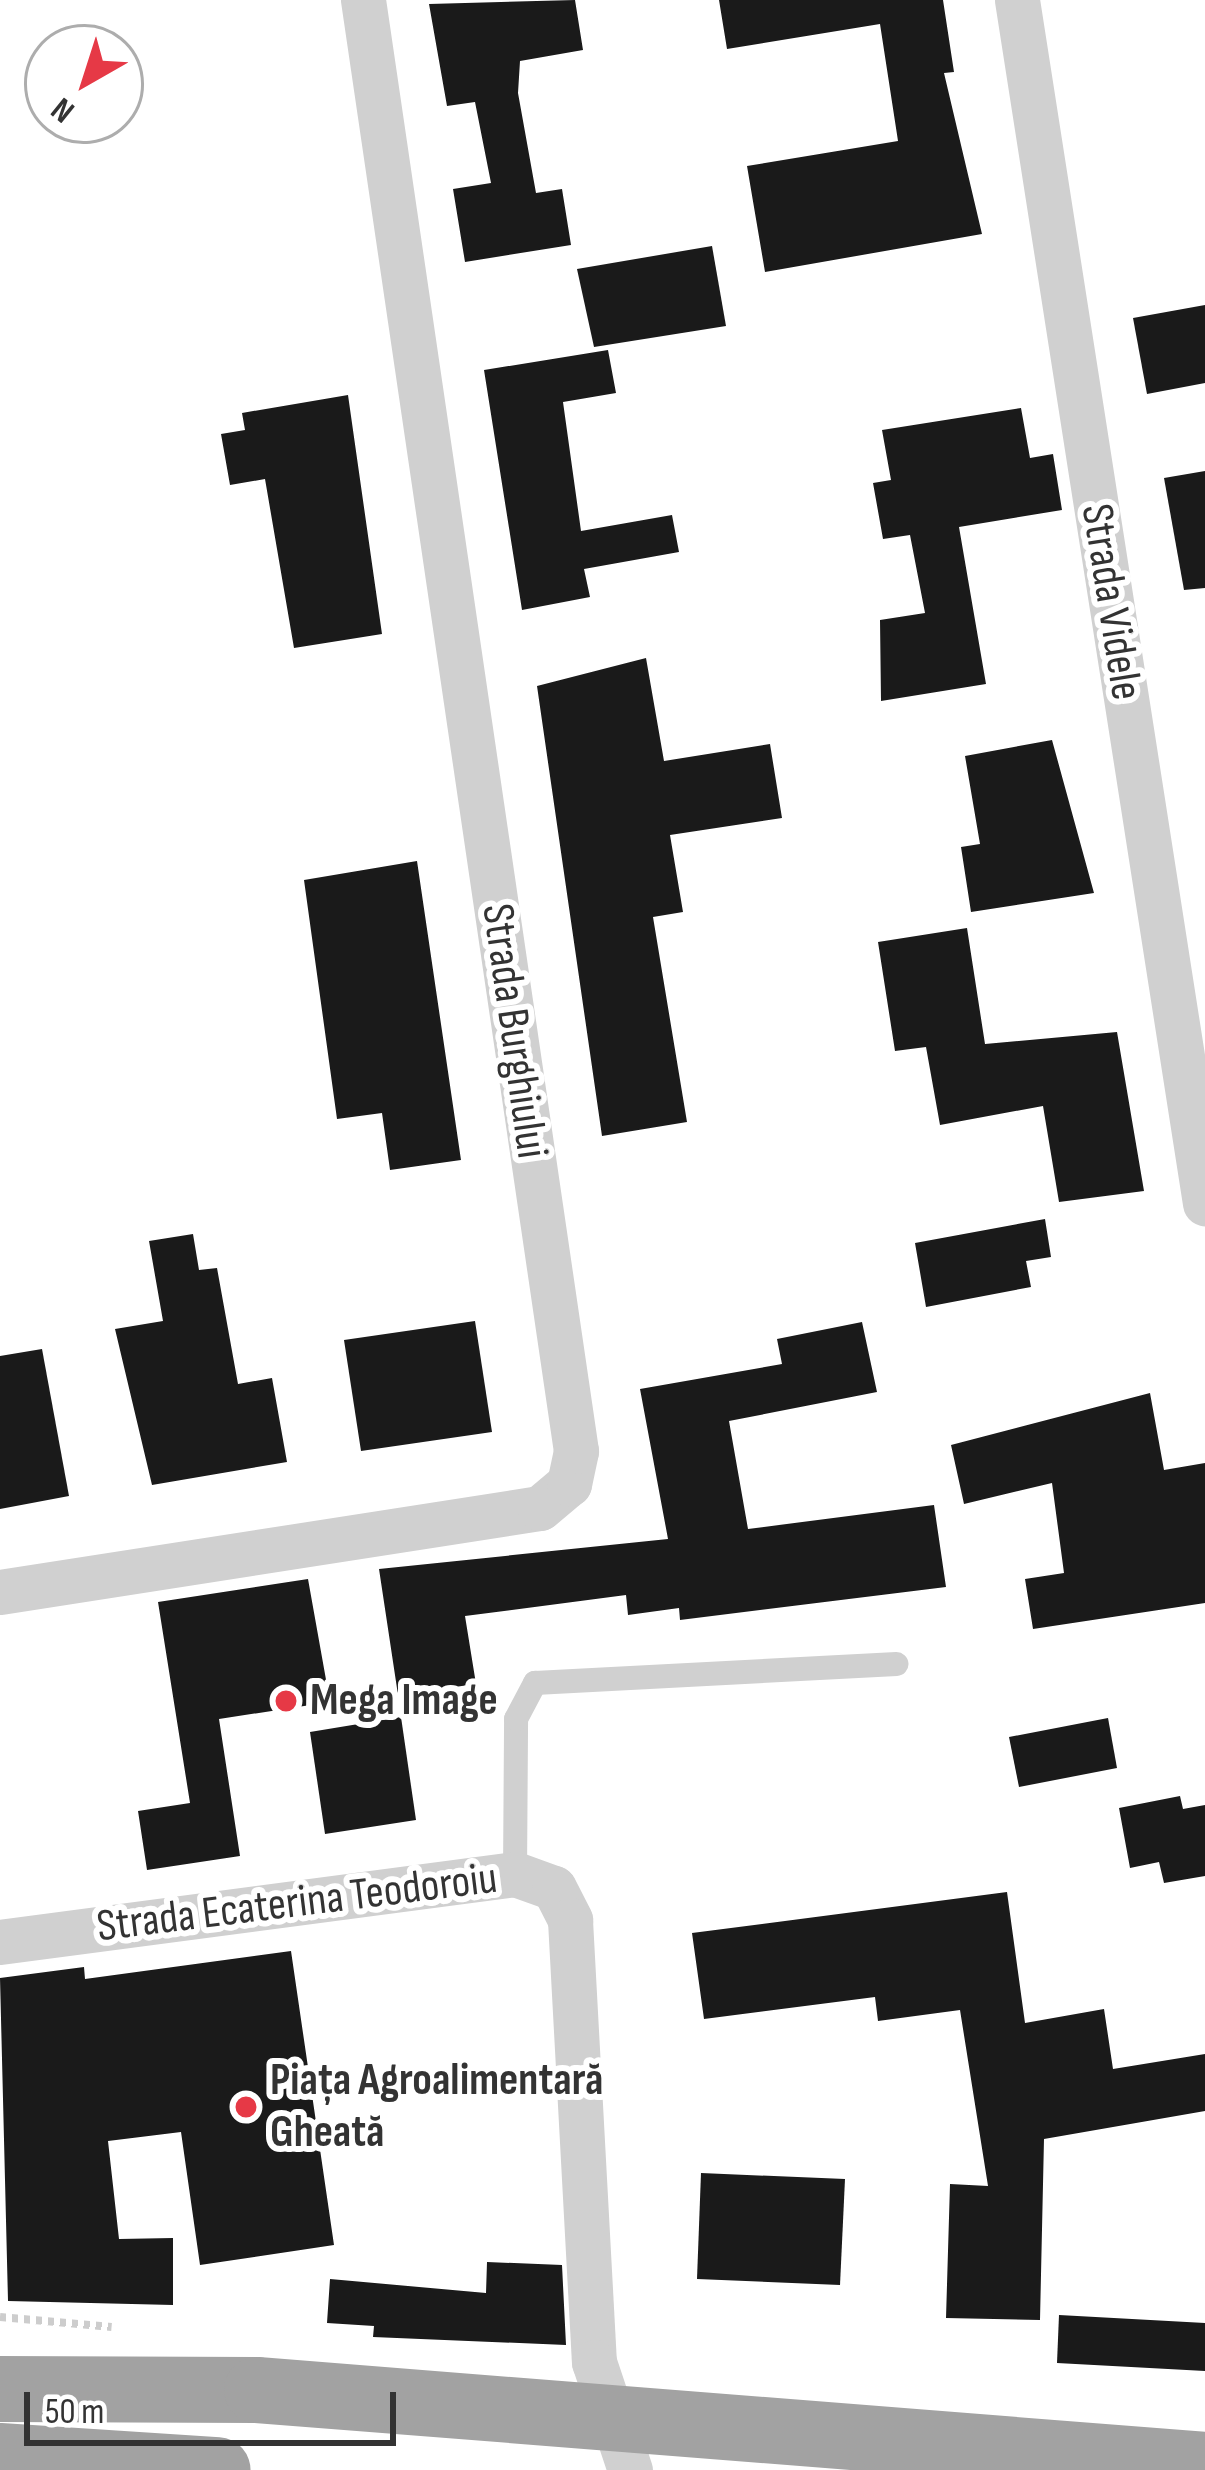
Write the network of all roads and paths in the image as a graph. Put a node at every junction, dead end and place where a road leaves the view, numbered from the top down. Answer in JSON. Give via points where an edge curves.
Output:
{"nodes":[{"id":1,"x":363,"y":0,"type":"edge"},
{"id":2,"x":1017,"y":0,"type":"edge"},
{"id":3,"x":1192,"y":1038,"type":"edge"},
{"id":4,"x":1205,"y":1203,"type":"edge"},
{"id":5,"x":0,"y":1592,"type":"edge"},
{"id":6,"x":896,"y":1664,"type":"dead end"},
{"id":7,"x":515,"y":1874,"type":"junction"},
{"id":8,"x":0,"y":1942,"type":"edge"},
{"id":9,"x":0,"y":2389,"type":"edge"},
{"id":10,"x":624,"y":2446,"type":"edge"},
{"id":11,"x":0,"y":2456,"type":"edge"},
{"id":12,"x":1205,"y":2465,"type":"edge"},
{"id":13,"x":218,"y":2470,"type":"edge"}],
"edges":[{"from":1,"to":5,"type":"street","name":"Strada Burghiului","via":[[576,1450],[569,1484],[540,1508]]},
{"from":2,"to":3,"type":"street","name":"Strada Videle"},
{"from":3,"to":4,"type":"street","name":"Strada Videle"},
{"from":6,"to":7,"type":"lane","via":[[535,1683],[516,1719]]},
{"from":7,"to":8,"type":"street","name":"Strada Ecaterina Teodoroiu"},
{"from":7,"to":10,"type":"street","name":"Strada Ecaterina Teodoroiu","via":[[554,1888],[570,1920],[594,2362]]},
{"from":9,"to":10,"type":"highway","via":[[257,2390]]},
{"from":10,"to":12,"type":"highway"},
{"from":11,"to":13,"type":"highway"}]}
